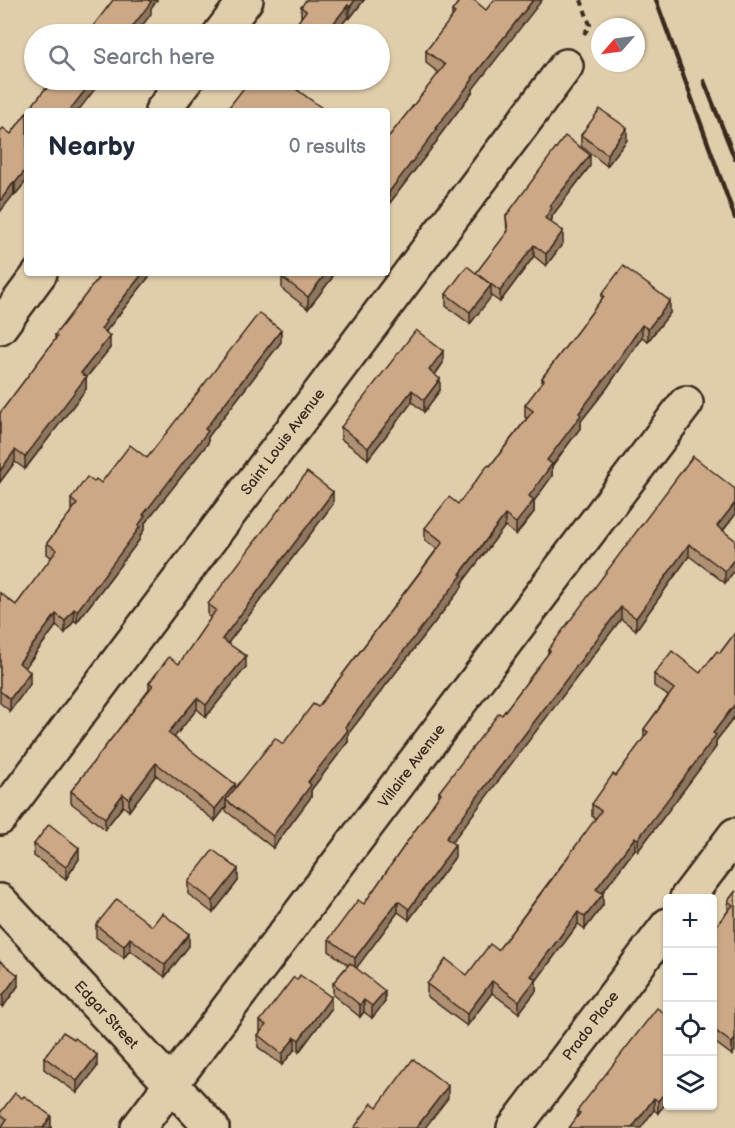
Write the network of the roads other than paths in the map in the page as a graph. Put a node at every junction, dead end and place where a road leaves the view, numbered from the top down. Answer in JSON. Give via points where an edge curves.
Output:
{"nodes":[{"id":1,"x":246,"y":0,"type":"edge"},
{"id":2,"x":228,"y":24,"type":"edge"},
{"id":3,"x":566,"y":66,"type":"dead end"},
{"id":4,"x":178,"y":90,"type":"edge"},
{"id":5,"x":164,"y":108,"type":"edge"},
{"id":6,"x":38,"y":276,"type":"edge"},
{"id":7,"x":0,"y":327,"type":"edge"},
{"id":8,"x":687,"y":403,"type":"dead end"},
{"id":9,"x":0,"y":818,"type":"edge"},
{"id":10,"x":735,"y":836,"type":"edge"},
{"id":11,"x":690,"y":894,"type":"edge"},
{"id":12,"x":0,"y":902,"type":"edge"},
{"id":13,"x":663,"y":932,"type":"edge"},
{"id":14,"x":171,"y":1084,"type":"junction"},
{"id":15,"x":138,"y":1128,"type":"edge"},
{"id":16,"x":212,"y":1128,"type":"edge"},
{"id":17,"x":514,"y":1128,"type":"edge"}],
"edges":[{"from":1,"to":2,"type":"street"},
{"from":3,"to":9,"type":"street","name":"Saint Louis Avenue"},
{"from":4,"to":5,"type":"street"},
{"from":6,"to":7,"type":"street"},
{"from":8,"to":14,"type":"street","name":"Villaire Avenue"},
{"from":10,"to":11,"type":"street"},
{"from":12,"to":14,"type":"street","name":"Edgar Street"},
{"from":13,"to":17,"type":"street","name":"Prado Place"},
{"from":14,"to":15,"type":"street","name":"Villaire Avenue"},
{"from":14,"to":16,"type":"street","name":"Edgar Street"}]}
